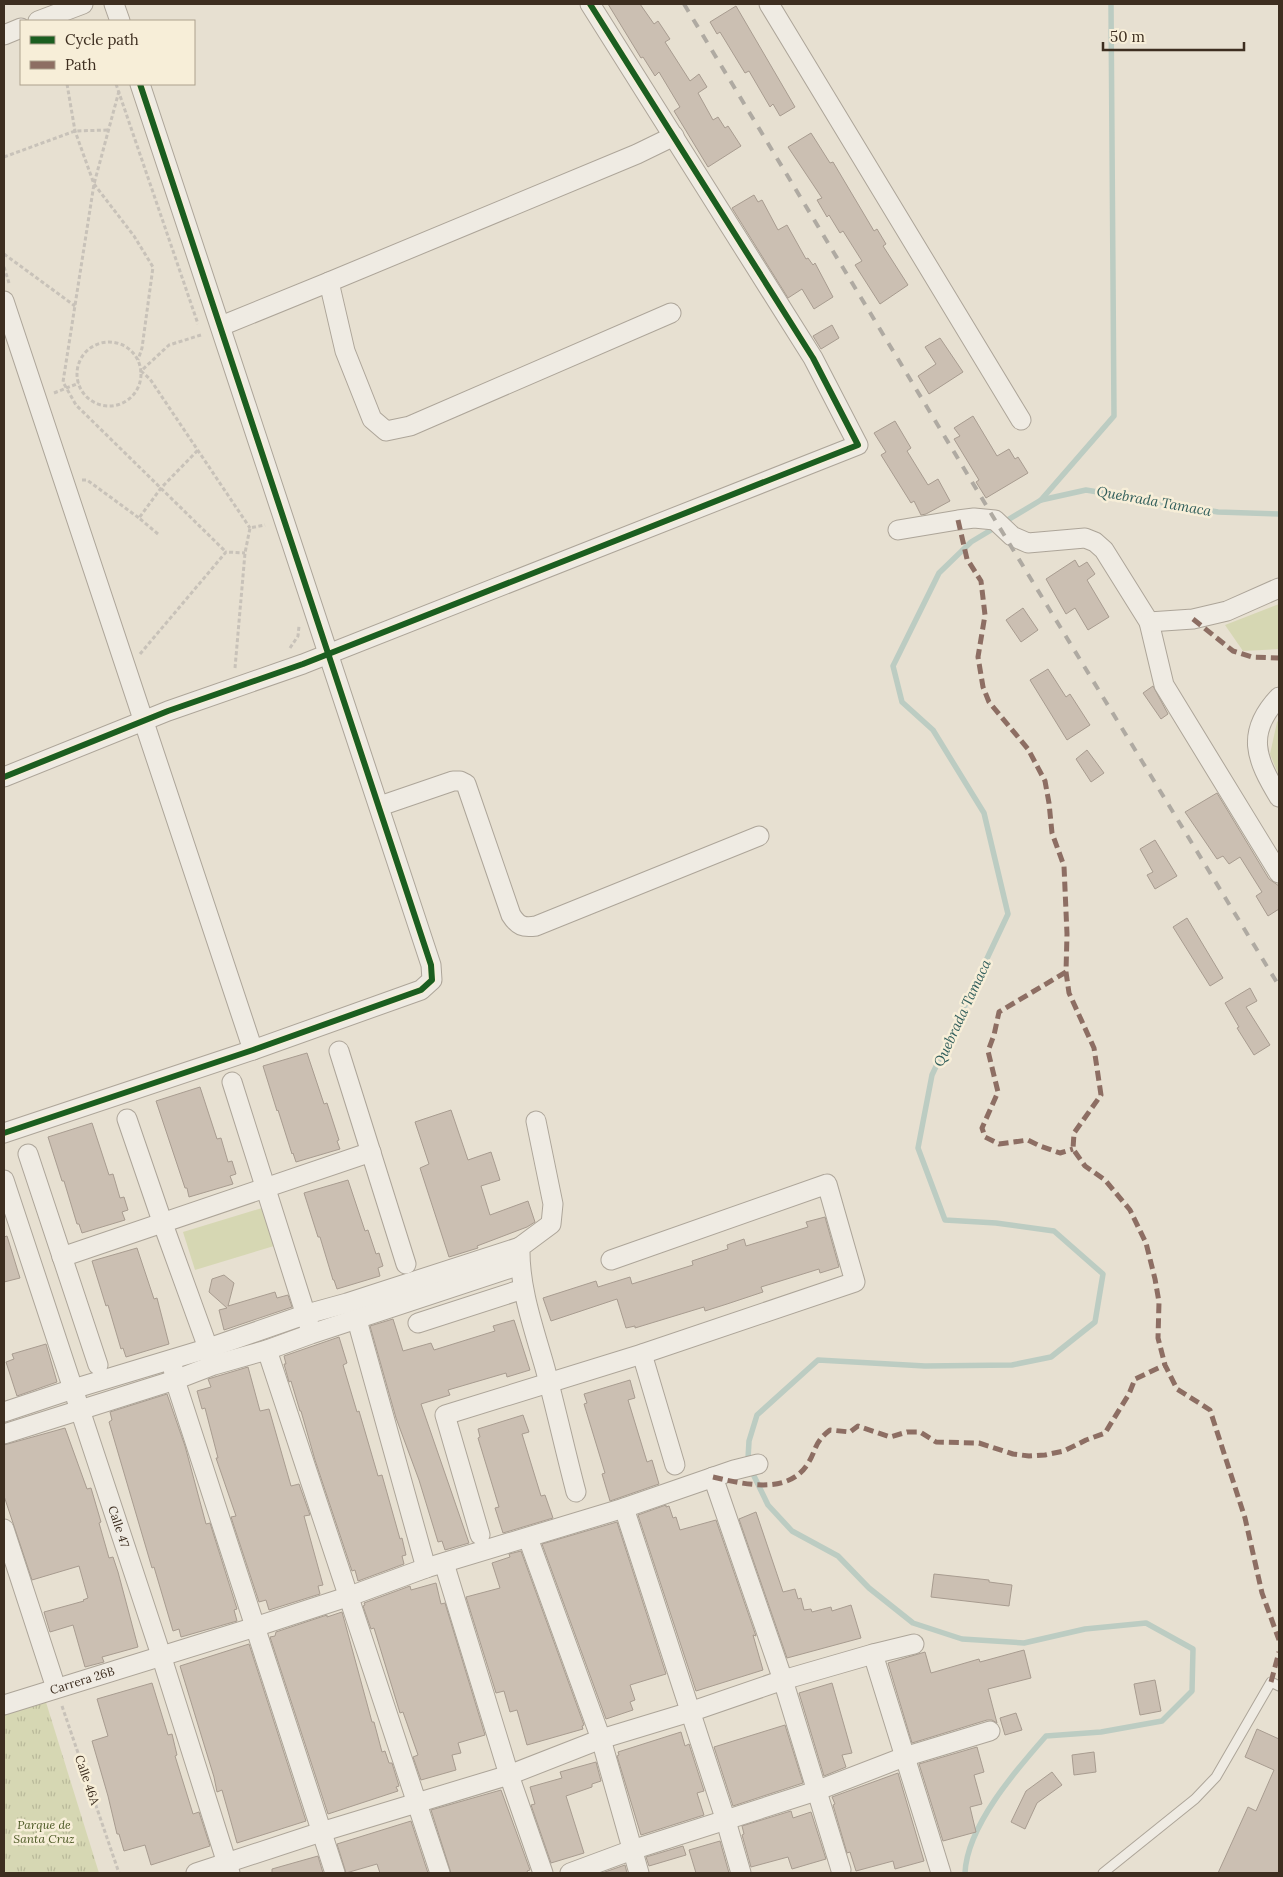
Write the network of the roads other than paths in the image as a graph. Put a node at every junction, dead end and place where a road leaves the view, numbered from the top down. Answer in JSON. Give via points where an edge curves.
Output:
{"nodes":[{"id":1,"x":84,"y":4,"type":"edge"},
{"id":2,"x":114,"y":4,"type":"edge"},
{"id":3,"x":590,"y":4,"type":"edge"},
{"id":4,"x":769,"y":4,"type":"edge"},
{"id":5,"x":41,"y":20,"type":"edge"},
{"id":6,"x":120,"y":20,"type":"edge"},
{"id":7,"x":20,"y":28,"type":"edge"},
{"id":8,"x":4,"y":34,"type":"edge"},
{"id":9,"x":140,"y":85,"type":"edge"},
{"id":10,"x":674,"y":136,"type":"junction"},
{"id":11,"x":329,"y":282,"type":"junction"},
{"id":12,"x":4,"y":301,"type":"edge"},
{"id":13,"x":671,"y":313,"type":"dead end"},
{"id":14,"x":220,"y":326,"type":"junction"},
{"id":15,"x":1020,"y":420,"type":"dead end"},
{"id":16,"x":898,"y":530,"type":"dead end"},
{"id":17,"x":1279,"y":588,"type":"edge"},
{"id":18,"x":1149,"y":622,"type":"junction"},
{"id":19,"x":329,"y":653,"type":"junction"},
{"id":20,"x":1279,"y":697,"type":"edge"},
{"id":21,"x":144,"y":721,"type":"junction"},
{"id":22,"x":4,"y":777,"type":"edge"},
{"id":23,"x":1279,"y":797,"type":"edge"},
{"id":24,"x":380,"y":806,"type":"junction"},
{"id":25,"x":760,"y":836,"type":"dead end"},
{"id":26,"x":1279,"y":873,"type":"edge"},
{"id":27,"x":252,"y":1050,"type":"junction"},
{"id":28,"x":339,"y":1051,"type":"dead end"},
{"id":29,"x":232,"y":1082,"type":"dead end"},
{"id":30,"x":127,"y":1119,"type":"dead end"},
{"id":31,"x":536,"y":1120,"type":"dead end"},
{"id":32,"x":4,"y":1133,"type":"edge"},
{"id":33,"x":371,"y":1152,"type":"junction"},
{"id":34,"x":28,"y":1154,"type":"dead end"},
{"id":35,"x":4,"y":1180,"type":"edge"},
{"id":36,"x":265,"y":1187,"type":"junction"},
{"id":37,"x":162,"y":1224,"type":"junction"},
{"id":38,"x":520,"y":1256,"type":"junction"},
{"id":39,"x":62,"y":1257,"type":"junction"},
{"id":40,"x":612,"y":1260,"type":"dead end"},
{"id":41,"x":406,"y":1264,"type":"dead end"},
{"id":42,"x":524,"y":1289,"type":"junction"},
{"id":43,"x":307,"y":1314,"type":"junction"},
{"id":44,"x":357,"y":1320,"type":"junction"},
{"id":45,"x":418,"y":1322,"type":"dead end"},
{"id":46,"x":311,"y":1334,"type":"junction"},
{"id":47,"x":267,"y":1350,"type":"junction"},
{"id":48,"x":642,"y":1354,"type":"junction"},
{"id":49,"x":212,"y":1357,"type":"junction"},
{"id":50,"x":172,"y":1359,"type":"junction"},
{"id":51,"x":98,"y":1365,"type":"dead end"},
{"id":52,"x":175,"y":1380,"type":"junction"},
{"id":53,"x":549,"y":1383,"type":"junction"},
{"id":54,"x":73,"y":1389,"type":"junction"},
{"id":55,"x":79,"y":1409,"type":"junction"},
{"id":56,"x":4,"y":1412,"type":"edge"},
{"id":57,"x":4,"y":1434,"type":"edge"},
{"id":58,"x":758,"y":1464,"type":"dead end"},
{"id":59,"x":676,"y":1465,"type":"dead end"},
{"id":60,"x":713,"y":1477,"type":"junction"},
{"id":61,"x":576,"y":1492,"type":"dead end"},
{"id":62,"x":624,"y":1508,"type":"junction"},
{"id":63,"x":4,"y":1529,"type":"edge"},
{"id":64,"x":480,"y":1535,"type":"dead end"},
{"id":65,"x":528,"y":1538,"type":"junction"},
{"id":66,"x":435,"y":1565,"type":"junction"},
{"id":67,"x":350,"y":1596,"type":"junction"},
{"id":68,"x":254,"y":1627,"type":"junction"},
{"id":69,"x":914,"y":1644,"type":"dead end"},
{"id":70,"x":872,"y":1654,"type":"junction"},
{"id":71,"x":161,"y":1655,"type":"junction"},
{"id":72,"x":783,"y":1680,"type":"junction"},
{"id":73,"x":1279,"y":1686,"type":"edge"},
{"id":74,"x":56,"y":1688,"type":"junction"},
{"id":75,"x":4,"y":1705,"type":"edge"},
{"id":76,"x":690,"y":1712,"type":"junction"},
{"id":77,"x":990,"y":1731,"type":"dead end"},
{"id":78,"x":601,"y":1739,"type":"junction"},
{"id":79,"x":904,"y":1757,"type":"junction"},
{"id":80,"x":509,"y":1775,"type":"junction"},
{"id":81,"x":816,"y":1791,"type":"junction"},
{"id":82,"x":418,"y":1803,"type":"junction"},
{"id":83,"x":726,"y":1821,"type":"junction"},
{"id":84,"x":321,"y":1832,"type":"junction"},
{"id":85,"x":632,"y":1850,"type":"junction"},
{"id":86,"x":228,"y":1868,"type":"edge"},
{"id":87,"x":841,"y":1870,"type":"dead end"},
{"id":88,"x":196,"y":1873,"type":"edge"},
{"id":89,"x":335,"y":1873,"type":"edge"},
{"id":90,"x":440,"y":1873,"type":"edge"},
{"id":91,"x":544,"y":1873,"type":"edge"},
{"id":92,"x":570,"y":1873,"type":"edge"},
{"id":93,"x":639,"y":1873,"type":"edge"},
{"id":94,"x":740,"y":1873,"type":"edge"},
{"id":95,"x":941,"y":1873,"type":"edge"},
{"id":96,"x":1103,"y":1873,"type":"edge"}],
"edges":[{"from":1,"to":5,"type":"street"},
{"from":2,"to":6,"type":"street"},
{"from":3,"to":10,"type":"street"},
{"from":4,"to":15,"type":"street"},
{"from":7,"to":8,"type":"street"},
{"from":9,"to":14,"type":"street"},
{"from":10,"to":11,"type":"street"},
{"from":10,"to":19,"type":"street","via":[[813,358],[858,445]]},
{"from":11,"to":13,"type":"street","via":[[346,351],[372,419],[386,431],[410,426]]},
{"from":11,"to":14,"type":"street"},
{"from":12,"to":21,"type":"street"},
{"from":14,"to":19,"type":"street"},
{"from":16,"to":18,"type":"street","via":[[974,518],[995,520],[1012,536],[1028,543],[1085,538],[1104,550]]},
{"from":17,"to":18,"type":"street","via":[[1227,610],[1193,619]]},
{"from":18,"to":26,"type":"street","via":[[1164,685]]},
{"from":19,"to":21,"type":"street"},
{"from":19,"to":24,"type":"street"},
{"from":20,"to":23,"type":"street","via":[[1268,709],[1257,745],[1264,772]]},
{"from":21,"to":22,"type":"street"},
{"from":21,"to":27,"type":"street"},
{"from":24,"to":25,"type":"street","via":[[454,782],[466,784],[511,915],[524,928]]},
{"from":24,"to":27,"type":"street","via":[[431,965],[432,980],[421,990]]},
{"from":27,"to":32,"type":"street"},
{"from":28,"to":33,"type":"street"},
{"from":29,"to":36,"type":"street"},
{"from":30,"to":37,"type":"street"},
{"from":31,"to":38,"type":"street","via":[[553,1204],[551,1224]]},
{"from":33,"to":36,"type":"street"},
{"from":33,"to":41,"type":"street"},
{"from":34,"to":39,"type":"street"},
{"from":35,"to":54,"type":"street","name":"Calle 47"},
{"from":36,"to":37,"type":"street"},
{"from":36,"to":43,"type":"street"},
{"from":37,"to":39,"type":"street"},
{"from":37,"to":49,"type":"street"},
{"from":38,"to":42,"type":"street"},
{"from":38,"to":43,"type":"street"},
{"from":38,"to":44,"type":"street"},
{"from":39,"to":51,"type":"street"},
{"from":40,"to":48,"type":"street","via":[[827,1184],[855,1282]]},
{"from":42,"to":45,"type":"street"},
{"from":42,"to":53,"type":"street"},
{"from":43,"to":46,"type":"street"},
{"from":43,"to":49,"type":"street"},
{"from":44,"to":46,"type":"street"},
{"from":44,"to":66,"type":"street"},
{"from":46,"to":47,"type":"street"},
{"from":47,"to":49,"type":"street"},
{"from":47,"to":67,"type":"street"},
{"from":48,"to":53,"type":"street"},
{"from":48,"to":59,"type":"street"},
{"from":49,"to":50,"type":"street"},
{"from":49,"to":52,"type":"street"},
{"from":50,"to":52,"type":"street"},
{"from":50,"to":54,"type":"street"},
{"from":52,"to":55,"type":"street"},
{"from":52,"to":68,"type":"street"},
{"from":53,"to":61,"type":"street"},
{"from":53,"to":64,"type":"street","via":[[445,1415]]},
{"from":54,"to":55,"type":"street","name":"Calle 47"},
{"from":54,"to":56,"type":"street"},
{"from":55,"to":57,"type":"street"},
{"from":55,"to":71,"type":"street","name":"Calle 47"},
{"from":58,"to":60,"type":"street","name":"Carrera 26B"},
{"from":60,"to":62,"type":"street","name":"Carrera 26B"},
{"from":60,"to":72,"type":"street"},
{"from":62,"to":65,"type":"street","name":"Carrera 26B"},
{"from":62,"to":76,"type":"street"},
{"from":63,"to":74,"type":"street"},
{"from":65,"to":66,"type":"street","name":"Carrera 26B"},
{"from":65,"to":78,"type":"street"},
{"from":66,"to":67,"type":"street","name":"Carrera 26B"},
{"from":66,"to":80,"type":"street"},
{"from":67,"to":68,"type":"street","name":"Carrera 26B"},
{"from":67,"to":82,"type":"street"},
{"from":68,"to":71,"type":"street","name":"Carrera 26B"},
{"from":68,"to":84,"type":"street"},
{"from":69,"to":70,"type":"street"},
{"from":70,"to":72,"type":"street"},
{"from":70,"to":79,"type":"street"},
{"from":71,"to":74,"type":"street","name":"Carrera 26B"},
{"from":71,"to":86,"type":"street","name":"Calle 47"},
{"from":72,"to":76,"type":"street"},
{"from":72,"to":81,"type":"street"},
{"from":73,"to":96,"type":"lane","via":[[1271,1682],[1216,1777],[1195,1799]]},
{"from":74,"to":75,"type":"street","name":"Carrera 26B"},
{"from":76,"to":78,"type":"street"},
{"from":76,"to":83,"type":"street"},
{"from":77,"to":79,"type":"street"},
{"from":78,"to":80,"type":"street"},
{"from":78,"to":85,"type":"street"},
{"from":79,"to":81,"type":"street"},
{"from":79,"to":95,"type":"street"},
{"from":80,"to":82,"type":"street"},
{"from":80,"to":91,"type":"street"},
{"from":81,"to":83,"type":"street"},
{"from":81,"to":87,"type":"street"},
{"from":82,"to":84,"type":"street"},
{"from":82,"to":90,"type":"street"},
{"from":83,"to":85,"type":"street"},
{"from":83,"to":94,"type":"street"},
{"from":84,"to":86,"type":"street"},
{"from":84,"to":89,"type":"street"},
{"from":85,"to":92,"type":"street"},
{"from":85,"to":93,"type":"street"},
{"from":86,"to":88,"type":"street"}]}
